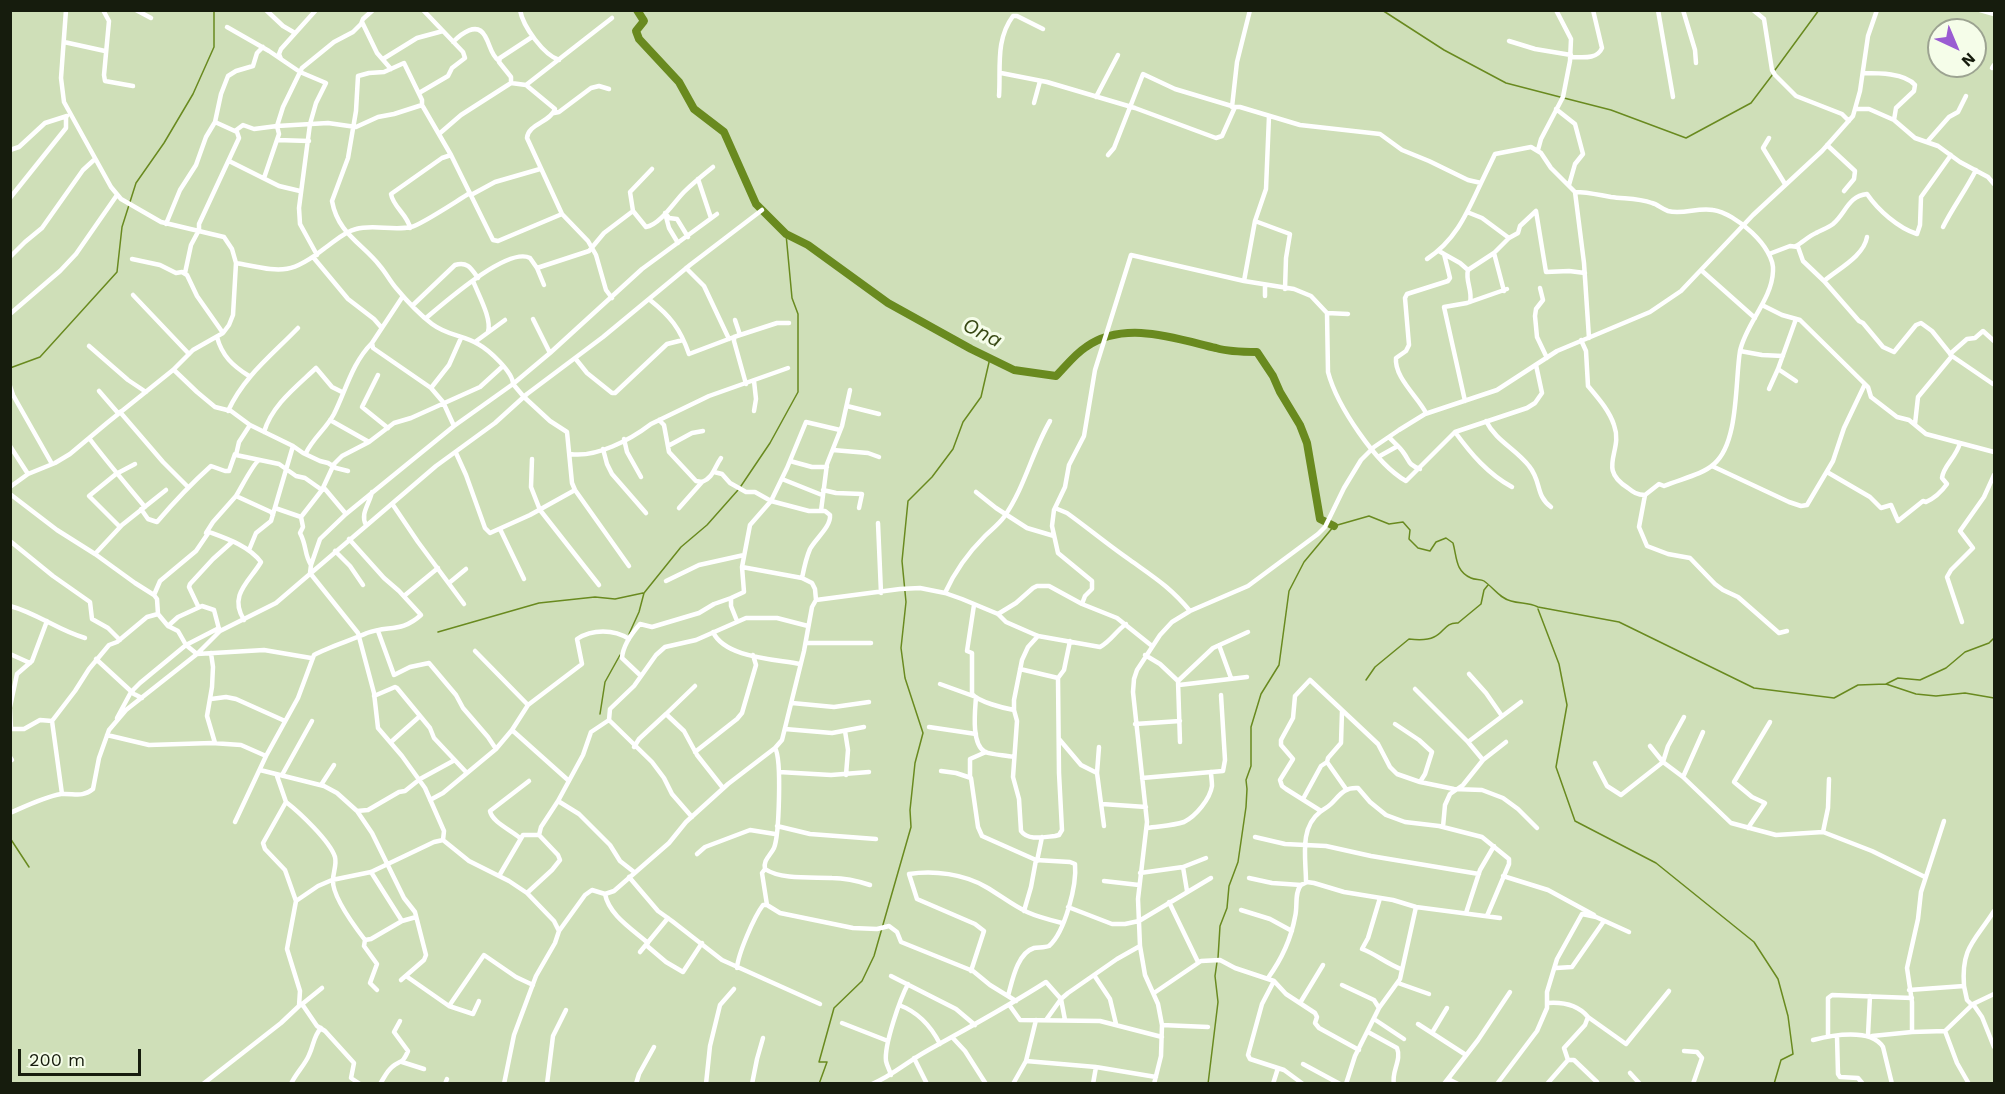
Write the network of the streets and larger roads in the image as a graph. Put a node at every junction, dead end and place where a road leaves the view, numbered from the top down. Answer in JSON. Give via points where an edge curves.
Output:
{"nodes":[{"id":1,"x":66,"y":10,"type":"edge"},
{"id":2,"x":103,"y":10,"type":"edge"},
{"id":3,"x":136,"y":10,"type":"edge"},
{"id":4,"x":266,"y":10,"type":"edge"},
{"id":5,"x":316,"y":10,"type":"edge"},
{"id":6,"x":373,"y":10,"type":"edge"},
{"id":7,"x":423,"y":10,"type":"edge"},
{"id":8,"x":520,"y":10,"type":"edge"},
{"id":9,"x":1250,"y":10,"type":"edge"},
{"id":10,"x":1556,"y":10,"type":"edge"},
{"id":11,"x":1593,"y":10,"type":"edge"},
{"id":12,"x":1658,"y":10,"type":"edge"},
{"id":13,"x":1683,"y":10,"type":"edge"},
{"id":14,"x":1753,"y":10,"type":"edge"},
{"id":15,"x":1877,"y":10,"type":"edge"},
{"id":16,"x":1984,"y":11,"type":"edge"},
{"id":17,"x":1995,"y":14,"type":"edge"},
{"id":18,"x":151,"y":18,"type":"dead end"},
{"id":19,"x":612,"y":18,"type":"dead end"},
{"id":20,"x":362,"y":22,"type":"junction"},
{"id":21,"x":227,"y":27,"type":"dead end"},
{"id":22,"x":1043,"y":29,"type":"dead end"},
{"id":23,"x":443,"y":32,"type":"junction"},
{"id":24,"x":294,"y":33,"type":"junction"},
{"id":25,"x":532,"y":37,"type":"junction"},
{"id":26,"x":1509,"y":41,"type":"dead end"},
{"id":27,"x":64,"y":42,"type":"junction"},
{"id":28,"x":453,"y":42,"type":"junction"},
{"id":29,"x":263,"y":47,"type":"junction"},
{"id":30,"x":105,"y":51,"type":"junction"},
{"id":31,"x":1118,"y":55,"type":"dead end"},
{"id":32,"x":1570,"y":56,"type":"junction"},
{"id":33,"x":281,"y":59,"type":"junction"},
{"id":34,"x":383,"y":59,"type":"junction"},
{"id":35,"x":559,"y":60,"type":"junction"},
{"id":36,"x":499,"y":61,"type":"junction"},
{"id":37,"x":1696,"y":63,"type":"dead end"},
{"id":38,"x":391,"y":69,"type":"junction"},
{"id":39,"x":300,"y":72,"type":"junction"},
{"id":40,"x":1001,"y":73,"type":"junction"},
{"id":41,"x":1863,"y":74,"type":"junction"},
{"id":42,"x":1040,"y":81,"type":"junction"},
{"id":43,"x":511,"y":83,"type":"junction"},
{"id":44,"x":526,"y":85,"type":"junction"},
{"id":45,"x":133,"y":86,"type":"dead end"},
{"id":46,"x":609,"y":89,"type":"dead end"},
{"id":47,"x":419,"y":93,"type":"junction"},
{"id":48,"x":999,"y":96,"type":"dead end"},
{"id":49,"x":1966,"y":96,"type":"dead end"},
{"id":50,"x":1096,"y":97,"type":"junction"},
{"id":51,"x":1673,"y":97,"type":"dead end"},
{"id":52,"x":1034,"y":103,"type":"dead end"},
{"id":53,"x":422,"y":105,"type":"junction"},
{"id":54,"x":1130,"y":107,"type":"junction"},
{"id":55,"x":1233,"y":107,"type":"junction"},
{"id":56,"x":1856,"y":108,"type":"junction"},
{"id":57,"x":1556,"y":109,"type":"junction"},
{"id":58,"x":554,"y":113,"type":"junction"},
{"id":59,"x":68,"y":115,"type":"junction"},
{"id":60,"x":1269,"y":116,"type":"junction"},
{"id":61,"x":1894,"y":120,"type":"junction"},
{"id":62,"x":1849,"y":121,"type":"junction"},
{"id":63,"x":215,"y":122,"type":"junction"},
{"id":64,"x":310,"y":124,"type":"junction"},
{"id":65,"x":277,"y":126,"type":"junction"},
{"id":66,"x":352,"y":127,"type":"junction"},
{"id":67,"x":235,"y":131,"type":"junction"},
{"id":68,"x":439,"y":134,"type":"junction"},
{"id":69,"x":1769,"y":138,"type":"dead end"},
{"id":70,"x":277,"y":140,"type":"junction"},
{"id":71,"x":309,"y":141,"type":"junction"},
{"id":72,"x":1927,"y":142,"type":"junction"},
{"id":73,"x":1827,"y":145,"type":"junction"},
{"id":74,"x":10,"y":150,"type":"edge"},
{"id":75,"x":1538,"y":150,"type":"junction"},
{"id":76,"x":451,"y":155,"type":"junction"},
{"id":77,"x":1108,"y":155,"type":"dead end"},
{"id":78,"x":1951,"y":155,"type":"junction"},
{"id":79,"x":95,"y":159,"type":"junction"},
{"id":80,"x":229,"y":161,"type":"junction"},
{"id":81,"x":713,"y":167,"type":"dead end"},
{"id":82,"x":652,"y":169,"type":"dead end"},
{"id":83,"x":540,"y":170,"type":"junction"},
{"id":84,"x":1976,"y":170,"type":"junction"},
{"id":85,"x":264,"y":178,"type":"junction"},
{"id":86,"x":698,"y":179,"type":"junction"},
{"id":87,"x":1480,"y":183,"type":"junction"},
{"id":88,"x":1785,"y":184,"type":"junction"},
{"id":89,"x":1995,"y":184,"type":"edge"},
{"id":90,"x":1569,"y":185,"type":"junction"},
{"id":91,"x":300,"y":191,"type":"junction"},
{"id":92,"x":1844,"y":191,"type":"dead end"},
{"id":93,"x":1575,"y":192,"type":"junction"},
{"id":94,"x":471,"y":194,"type":"junction"},
{"id":95,"x":117,"y":195,"type":"junction"},
{"id":96,"x":10,"y":198,"type":"edge"},
{"id":97,"x":762,"y":210,"type":"dead end"},
{"id":98,"x":633,"y":211,"type":"junction"},
{"id":99,"x":1467,"y":212,"type":"junction"},
{"id":100,"x":665,"y":213,"type":"junction"},
{"id":101,"x":562,"y":214,"type":"junction"},
{"id":102,"x":717,"y":214,"type":"dead end"},
{"id":103,"x":711,"y":219,"type":"junction"},
{"id":104,"x":1255,"y":221,"type":"junction"},
{"id":105,"x":166,"y":224,"type":"junction"},
{"id":106,"x":1742,"y":226,"type":"junction"},
{"id":107,"x":1943,"y":227,"type":"dead end"},
{"id":108,"x":410,"y":228,"type":"junction"},
{"id":109,"x":199,"y":230,"type":"junction"},
{"id":110,"x":346,"y":232,"type":"junction"},
{"id":111,"x":688,"y":237,"type":"junction"},
{"id":112,"x":1866,"y":237,"type":"dead end"},
{"id":113,"x":1509,"y":238,"type":"junction"},
{"id":114,"x":678,"y":243,"type":"junction"},
{"id":115,"x":1796,"y":246,"type":"junction"},
{"id":116,"x":592,"y":247,"type":"junction"},
{"id":117,"x":1441,"y":253,"type":"junction"},
{"id":118,"x":1494,"y":253,"type":"junction"},
{"id":119,"x":1769,"y":254,"type":"junction"},
{"id":120,"x":315,"y":256,"type":"junction"},
{"id":121,"x":10,"y":257,"type":"edge"},
{"id":122,"x":132,"y":259,"type":"dead end"},
{"id":123,"x":1427,"y":259,"type":"dead end"},
{"id":124,"x":236,"y":263,"type":"junction"},
{"id":125,"x":537,"y":268,"type":"junction"},
{"id":126,"x":686,"y":268,"type":"junction"},
{"id":127,"x":1468,"y":270,"type":"junction"},
{"id":128,"x":1701,"y":270,"type":"junction"},
{"id":129,"x":185,"y":273,"type":"junction"},
{"id":130,"x":1585,"y":273,"type":"junction"},
{"id":131,"x":475,"y":280,"type":"junction"},
{"id":132,"x":1244,"y":281,"type":"junction"},
{"id":133,"x":1824,"y":281,"type":"junction"},
{"id":134,"x":544,"y":285,"type":"dead end"},
{"id":135,"x":1265,"y":285,"type":"junction"},
{"id":136,"x":1540,"y":288,"type":"dead end"},
{"id":137,"x":1285,"y":289,"type":"junction"},
{"id":138,"x":133,"y":295,"type":"dead end"},
{"id":139,"x":403,"y":296,"type":"junction"},
{"id":140,"x":1265,"y":296,"type":"dead end"},
{"id":141,"x":612,"y":298,"type":"junction"},
{"id":142,"x":650,"y":300,"type":"junction"},
{"id":143,"x":1470,"y":302,"type":"junction"},
{"id":144,"x":413,"y":305,"type":"junction"},
{"id":145,"x":1762,"y":305,"type":"junction"},
{"id":146,"x":1327,"y":313,"type":"junction"},
{"id":147,"x":10,"y":314,"type":"edge"},
{"id":148,"x":1348,"y":314,"type":"dead end"},
{"id":149,"x":426,"y":318,"type":"junction"},
{"id":150,"x":1755,"y":318,"type":"junction"},
{"id":151,"x":533,"y":319,"type":"dead end"},
{"id":152,"x":1796,"y":319,"type":"junction"},
{"id":153,"x":506,"y":320,"type":"dead end"},
{"id":154,"x":735,"y":320,"type":"dead end"},
{"id":155,"x":789,"y":323,"type":"dead end"},
{"id":156,"x":381,"y":327,"type":"junction"},
{"id":157,"x":298,"y":328,"type":"dead end"},
{"id":158,"x":488,"y":332,"type":"junction"},
{"id":159,"x":223,"y":333,"type":"junction"},
{"id":160,"x":740,"y":335,"type":"junction"},
{"id":161,"x":217,"y":337,"type":"junction"},
{"id":162,"x":461,"y":338,"type":"junction"},
{"id":163,"x":731,"y":338,"type":"junction"},
{"id":164,"x":1589,"y":338,"type":"junction"},
{"id":165,"x":683,"y":340,"type":"junction"},
{"id":166,"x":1581,"y":340,"type":"junction"},
{"id":167,"x":1995,"y":341,"type":"edge"},
{"id":168,"x":475,"y":342,"type":"junction"},
{"id":169,"x":372,"y":343,"type":"junction"},
{"id":170,"x":89,"y":345,"type":"dead end"},
{"id":171,"x":1740,"y":351,"type":"junction"},
{"id":172,"x":550,"y":353,"type":"junction"},
{"id":173,"x":189,"y":354,"type":"junction"},
{"id":174,"x":1951,"y":355,"type":"junction"},
{"id":175,"x":1783,"y":356,"type":"junction"},
{"id":176,"x":574,"y":358,"type":"junction"},
{"id":177,"x":1547,"y":358,"type":"junction"},
{"id":178,"x":1536,"y":365,"type":"junction"},
{"id":179,"x":503,"y":366,"type":"junction"},
{"id":180,"x":788,"y":368,"type":"dead end"},
{"id":181,"x":1778,"y":369,"type":"junction"},
{"id":182,"x":174,"y":370,"type":"junction"},
{"id":183,"x":378,"y":375,"type":"dead end"},
{"id":184,"x":249,"y":376,"type":"junction"},
{"id":185,"x":754,"y":381,"type":"junction"},
{"id":186,"x":1796,"y":381,"type":"dead end"},
{"id":187,"x":513,"y":384,"type":"junction"},
{"id":188,"x":746,"y":384,"type":"junction"},
{"id":189,"x":1865,"y":384,"type":"junction"},
{"id":190,"x":1993,"y":384,"type":"edge"},
{"id":191,"x":10,"y":386,"type":"edge"},
{"id":192,"x":431,"y":388,"type":"junction"},
{"id":193,"x":1768,"y":389,"type":"dead end"},
{"id":194,"x":850,"y":390,"type":"dead end"},
{"id":195,"x":99,"y":391,"type":"dead end"},
{"id":196,"x":146,"y":392,"type":"junction"},
{"id":197,"x":342,"y":392,"type":"junction"},
{"id":198,"x":524,"y":397,"type":"junction"},
{"id":199,"x":1466,"y":401,"type":"junction"},
{"id":200,"x":444,"y":403,"type":"junction"},
{"id":201,"x":847,"y":406,"type":"junction"},
{"id":202,"x":228,"y":411,"type":"junction"},
{"id":203,"x":754,"y":411,"type":"dead end"},
{"id":204,"x":119,"y":412,"type":"junction"},
{"id":205,"x":1426,"y":413,"type":"junction"},
{"id":206,"x":879,"y":414,"type":"dead end"},
{"id":207,"x":330,"y":420,"type":"junction"},
{"id":208,"x":659,"y":420,"type":"junction"},
{"id":209,"x":1050,"y":420,"type":"dead end"},
{"id":210,"x":1486,"y":421,"type":"junction"},
{"id":211,"x":1915,"y":424,"type":"junction"},
{"id":212,"x":250,"y":425,"type":"junction"},
{"id":213,"x":454,"y":426,"type":"junction"},
{"id":214,"x":388,"y":428,"type":"junction"},
{"id":215,"x":703,"y":430,"type":"dead end"},
{"id":216,"x":840,"y":430,"type":"junction"},
{"id":217,"x":264,"y":432,"type":"junction"},
{"id":218,"x":1455,"y":432,"type":"junction"},
{"id":219,"x":1389,"y":437,"type":"junction"},
{"id":220,"x":89,"y":438,"type":"junction"},
{"id":221,"x":624,"y":440,"type":"junction"},
{"id":222,"x":369,"y":442,"type":"junction"},
{"id":223,"x":1959,"y":443,"type":"junction"},
{"id":224,"x":10,"y":446,"type":"edge"},
{"id":225,"x":293,"y":446,"type":"junction"},
{"id":226,"x":668,"y":446,"type":"junction"},
{"id":227,"x":1396,"y":447,"type":"junction"},
{"id":228,"x":603,"y":449,"type":"junction"},
{"id":229,"x":833,"y":450,"type":"junction"},
{"id":230,"x":1371,"y":450,"type":"junction"},
{"id":231,"x":1995,"y":452,"type":"edge"},
{"id":232,"x":306,"y":453,"type":"junction"},
{"id":233,"x":456,"y":453,"type":"junction"},
{"id":234,"x":235,"y":454,"type":"junction"},
{"id":235,"x":570,"y":454,"type":"junction"},
{"id":236,"x":879,"y":457,"type":"dead end"},
{"id":237,"x":1378,"y":457,"type":"junction"},
{"id":238,"x":532,"y":459,"type":"dead end"},
{"id":239,"x":721,"y":459,"type":"dead end"},
{"id":240,"x":259,"y":460,"type":"junction"},
{"id":241,"x":790,"y":461,"type":"junction"},
{"id":242,"x":52,"y":464,"type":"junction"},
{"id":243,"x":135,"y":464,"type":"dead end"},
{"id":244,"x":1712,"y":466,"type":"junction"},
{"id":245,"x":334,"y":467,"type":"junction"},
{"id":246,"x":826,"y":467,"type":"junction"},
{"id":247,"x":286,"y":470,"type":"junction"},
{"id":248,"x":1420,"y":470,"type":"junction"},
{"id":249,"x":348,"y":471,"type":"dead end"},
{"id":250,"x":714,"y":472,"type":"junction"},
{"id":251,"x":1827,"y":472,"type":"junction"},
{"id":252,"x":28,"y":474,"type":"junction"},
{"id":253,"x":116,"y":474,"type":"junction"},
{"id":254,"x":1995,"y":475,"type":"edge"},
{"id":255,"x":641,"y":477,"type":"dead end"},
{"id":256,"x":782,"y":479,"type":"junction"},
{"id":257,"x":702,"y":482,"type":"junction"},
{"id":258,"x":10,"y":487,"type":"edge"},
{"id":259,"x":188,"y":487,"type":"junction"},
{"id":260,"x":1512,"y":487,"type":"dead end"},
{"id":261,"x":166,"y":490,"type":"dead end"},
{"id":262,"x":322,"y":490,"type":"junction"},
{"id":263,"x":575,"y":490,"type":"junction"},
{"id":264,"x":372,"y":492,"type":"junction"},
{"id":265,"x":976,"y":492,"type":"dead end"},
{"id":266,"x":823,"y":493,"type":"junction"},
{"id":267,"x":10,"y":494,"type":"edge"},
{"id":268,"x":1645,"y":495,"type":"junction"},
{"id":269,"x":237,"y":496,"type":"junction"},
{"id":270,"x":771,"y":501,"type":"junction"},
{"id":271,"x":393,"y":505,"type":"junction"},
{"id":272,"x":1551,"y":507,"type":"dead end"},
{"id":273,"x":143,"y":508,"type":"junction"},
{"id":274,"x":275,"y":508,"type":"junction"},
{"id":275,"x":679,"y":508,"type":"dead end"},
{"id":276,"x":859,"y":508,"type":"dead end"},
{"id":277,"x":1055,"y":508,"type":"junction"},
{"id":278,"x":540,"y":510,"type":"junction"},
{"id":279,"x":821,"y":511,"type":"junction"},
{"id":280,"x":646,"y":513,"type":"dead end"},
{"id":281,"x":346,"y":514,"type":"junction"},
{"id":282,"x":1006,"y":514,"type":"junction"},
{"id":283,"x":273,"y":515,"type":"junction"},
{"id":284,"x":301,"y":517,"type":"junction"},
{"id":285,"x":878,"y":523,"type":"dead end"},
{"id":286,"x":366,"y":525,"type":"junction"},
{"id":287,"x":120,"y":527,"type":"junction"},
{"id":288,"x":500,"y":529,"type":"junction"},
{"id":289,"x":206,"y":533,"type":"junction"},
{"id":290,"x":1054,"y":536,"type":"junction"},
{"id":291,"x":349,"y":539,"type":"junction"},
{"id":292,"x":10,"y":541,"type":"edge"},
{"id":293,"x":232,"y":542,"type":"junction"},
{"id":294,"x":249,"y":550,"type":"junction"},
{"id":295,"x":335,"y":551,"type":"junction"},
{"id":296,"x":95,"y":554,"type":"junction"},
{"id":297,"x":744,"y":555,"type":"junction"},
{"id":298,"x":311,"y":565,"type":"junction"},
{"id":299,"x":629,"y":566,"type":"dead end"},
{"id":300,"x":742,"y":567,"type":"junction"},
{"id":301,"x":438,"y":568,"type":"junction"},
{"id":302,"x":466,"y":569,"type":"dead end"},
{"id":303,"x":310,"y":573,"type":"junction"},
{"id":304,"x":802,"y":578,"type":"junction"},
{"id":305,"x":524,"y":579,"type":"dead end"},
{"id":306,"x":666,"y":581,"type":"dead end"},
{"id":307,"x":449,"y":583,"type":"junction"},
{"id":308,"x":363,"y":585,"type":"dead end"},
{"id":309,"x":599,"y":585,"type":"dead end"},
{"id":310,"x":880,"y":593,"type":"junction"},
{"id":311,"x":945,"y":593,"type":"junction"},
{"id":312,"x":154,"y":595,"type":"junction"},
{"id":313,"x":404,"y":596,"type":"junction"},
{"id":314,"x":731,"y":598,"type":"junction"},
{"id":315,"x":816,"y":600,"type":"junction"},
{"id":316,"x":464,"y":604,"type":"dead end"},
{"id":317,"x":1082,"y":604,"type":"junction"},
{"id":318,"x":974,"y":605,"type":"junction"},
{"id":319,"x":10,"y":606,"type":"edge"},
{"id":320,"x":198,"y":606,"type":"junction"},
{"id":321,"x":1190,"y":611,"type":"junction"},
{"id":322,"x":158,"y":614,"type":"junction"},
{"id":323,"x":998,"y":614,"type":"junction"},
{"id":324,"x":244,"y":620,"type":"junction"},
{"id":325,"x":47,"y":621,"type":"junction"},
{"id":326,"x":736,"y":621,"type":"junction"},
{"id":327,"x":1962,"y":622,"type":"dead end"},
{"id":328,"x":1126,"y":624,"type":"junction"},
{"id":329,"x":168,"y":626,"type":"junction"},
{"id":330,"x":808,"y":626,"type":"junction"},
{"id":331,"x":219,"y":629,"type":"junction"},
{"id":332,"x":378,"y":631,"type":"junction"},
{"id":333,"x":1787,"y":631,"type":"dead end"},
{"id":334,"x":208,"y":632,"type":"junction"},
{"id":335,"x":713,"y":632,"type":"junction"},
{"id":336,"x":1248,"y":632,"type":"dead end"},
{"id":337,"x":1038,"y":636,"type":"junction"},
{"id":338,"x":85,"y":638,"type":"dead end"},
{"id":339,"x":213,"y":638,"type":"junction"},
{"id":340,"x":359,"y":638,"type":"junction"},
{"id":341,"x":629,"y":639,"type":"junction"},
{"id":342,"x":120,"y":640,"type":"junction"},
{"id":343,"x":1070,"y":641,"type":"junction"},
{"id":344,"x":871,"y":643,"type":"dead end"},
{"id":345,"x":806,"y":644,"type":"junction"},
{"id":346,"x":186,"y":645,"type":"junction"},
{"id":347,"x":1219,"y":645,"type":"junction"},
{"id":348,"x":1152,"y":646,"type":"junction"},
{"id":349,"x":475,"y":651,"type":"dead end"},
{"id":350,"x":211,"y":653,"type":"junction"},
{"id":351,"x":10,"y":654,"type":"edge"},
{"id":352,"x":197,"y":654,"type":"junction"},
{"id":353,"x":753,"y":655,"type":"junction"},
{"id":354,"x":1145,"y":655,"type":"junction"},
{"id":355,"x":311,"y":658,"type":"junction"},
{"id":356,"x":96,"y":659,"type":"junction"},
{"id":357,"x":30,"y":663,"type":"junction"},
{"id":358,"x":800,"y":664,"type":"junction"},
{"id":359,"x":1020,"y":669,"type":"junction"},
{"id":360,"x":1469,"y":675,"type":"dead end"},
{"id":361,"x":641,"y":676,"type":"junction"},
{"id":362,"x":1248,"y":677,"type":"dead end"},
{"id":363,"x":1058,"y":678,"type":"junction"},
{"id":364,"x":1231,"y":678,"type":"junction"},
{"id":365,"x":1178,"y":683,"type":"junction"},
{"id":366,"x":940,"y":684,"type":"dead end"},
{"id":367,"x":695,"y":687,"type":"dead end"},
{"id":368,"x":1415,"y":689,"type":"dead end"},
{"id":369,"x":131,"y":692,"type":"junction"},
{"id":370,"x":1221,"y":695,"type":"dead end"},
{"id":371,"x":374,"y":696,"type":"junction"},
{"id":372,"x":142,"y":698,"type":"junction"},
{"id":373,"x":976,"y":698,"type":"junction"},
{"id":374,"x":211,"y":699,"type":"junction"},
{"id":375,"x":869,"y":702,"type":"dead end"},
{"id":376,"x":1521,"y":702,"type":"dead end"},
{"id":377,"x":792,"y":703,"type":"junction"},
{"id":378,"x":528,"y":705,"type":"junction"},
{"id":379,"x":10,"y":708,"type":"edge"},
{"id":380,"x":1014,"y":710,"type":"junction"},
{"id":381,"x":1342,"y":711,"type":"junction"},
{"id":382,"x":666,"y":714,"type":"junction"},
{"id":383,"x":420,"y":716,"type":"junction"},
{"id":384,"x":1502,"y":716,"type":"junction"},
{"id":385,"x":1684,"y":717,"type":"dead end"},
{"id":386,"x":116,"y":720,"type":"junction"},
{"id":387,"x":609,"y":720,"type":"junction"},
{"id":388,"x":52,"y":721,"type":"junction"},
{"id":389,"x":285,"y":721,"type":"junction"},
{"id":390,"x":312,"y":721,"type":"dead end"},
{"id":391,"x":1180,"y":721,"type":"junction"},
{"id":392,"x":1770,"y":722,"type":"dead end"},
{"id":393,"x":1135,"y":724,"type":"junction"},
{"id":394,"x":1395,"y":724,"type":"dead end"},
{"id":395,"x":864,"y":727,"type":"dead end"},
{"id":396,"x":929,"y":727,"type":"dead end"},
{"id":397,"x":378,"y":728,"type":"junction"},
{"id":398,"x":785,"y":729,"type":"junction"},
{"id":399,"x":512,"y":730,"type":"junction"},
{"id":400,"x":845,"y":731,"type":"junction"},
{"id":401,"x":1703,"y":732,"type":"dead end"},
{"id":402,"x":373,"y":734,"type":"dead end"},
{"id":403,"x":976,"y":734,"type":"junction"},
{"id":404,"x":107,"y":735,"type":"junction"},
{"id":405,"x":1059,"y":739,"type":"junction"},
{"id":406,"x":390,"y":742,"type":"junction"},
{"id":407,"x":1180,"y":742,"type":"dead end"},
{"id":408,"x":1468,"y":742,"type":"junction"},
{"id":409,"x":1506,"y":742,"type":"dead end"},
{"id":410,"x":215,"y":743,"type":"junction"},
{"id":411,"x":1650,"y":746,"type":"dead end"},
{"id":412,"x":634,"y":747,"type":"junction"},
{"id":413,"x":1099,"y":747,"type":"dead end"},
{"id":414,"x":775,"y":748,"type":"junction"},
{"id":415,"x":496,"y":749,"type":"junction"},
{"id":416,"x":695,"y":752,"type":"junction"},
{"id":417,"x":986,"y":752,"type":"junction"},
{"id":418,"x":266,"y":756,"type":"junction"},
{"id":419,"x":1014,"y":757,"type":"junction"},
{"id":420,"x":453,"y":760,"type":"junction"},
{"id":421,"x":1483,"y":760,"type":"junction"},
{"id":422,"x":1327,"y":762,"type":"junction"},
{"id":423,"x":1595,"y":762,"type":"dead end"},
{"id":424,"x":1663,"y":762,"type":"junction"},
{"id":425,"x":333,"y":765,"type":"dead end"},
{"id":426,"x":260,"y":770,"type":"junction"},
{"id":427,"x":941,"y":771,"type":"dead end"},
{"id":428,"x":466,"y":772,"type":"junction"},
{"id":429,"x":779,"y":772,"type":"junction"},
{"id":430,"x":869,"y":772,"type":"dead end"},
{"id":431,"x":1211,"y":772,"type":"junction"},
{"id":432,"x":1097,"y":773,"type":"junction"},
{"id":433,"x":279,"y":775,"type":"junction"},
{"id":434,"x":846,"y":775,"type":"junction"},
{"id":435,"x":970,"y":777,"type":"junction"},
{"id":436,"x":1683,"y":777,"type":"junction"},
{"id":437,"x":1142,"y":778,"type":"junction"},
{"id":438,"x":420,"y":779,"type":"junction"},
{"id":439,"x":1829,"y":779,"type":"dead end"},
{"id":440,"x":529,"y":781,"type":"dead end"},
{"id":441,"x":569,"y":781,"type":"junction"},
{"id":442,"x":1420,"y":782,"type":"junction"},
{"id":443,"x":321,"y":785,"type":"junction"},
{"id":444,"x":723,"y":788,"type":"junction"},
{"id":445,"x":1346,"y":789,"type":"junction"},
{"id":446,"x":1454,"y":789,"type":"junction"},
{"id":447,"x":62,"y":794,"type":"junction"},
{"id":448,"x":1302,"y":799,"type":"junction"},
{"id":449,"x":430,"y":800,"type":"junction"},
{"id":450,"x":558,"y":801,"type":"junction"},
{"id":451,"x":286,"y":802,"type":"junction"},
{"id":452,"x":1102,"y":804,"type":"junction"},
{"id":453,"x":1146,"y":807,"type":"junction"},
{"id":454,"x":357,"y":811,"type":"junction"},
{"id":455,"x":1321,"y":811,"type":"junction"},
{"id":456,"x":10,"y":813,"type":"edge"},
{"id":457,"x":692,"y":817,"type":"junction"},
{"id":458,"x":1944,"y":821,"type":"dead end"},
{"id":459,"x":235,"y":822,"type":"dead end"},
{"id":460,"x":777,"y":826,"type":"junction"},
{"id":461,"x":1104,"y":826,"type":"dead end"},
{"id":462,"x":1443,"y":827,"type":"junction"},
{"id":463,"x":1147,"y":828,"type":"junction"},
{"id":464,"x":1537,"y":828,"type":"dead end"},
{"id":465,"x":1748,"y":828,"type":"junction"},
{"id":466,"x":1823,"y":832,"type":"junction"},
{"id":467,"x":775,"y":834,"type":"junction"},
{"id":468,"x":539,"y":835,"type":"junction"},
{"id":469,"x":1042,"y":837,"type":"junction"},
{"id":470,"x":1255,"y":837,"type":"dead end"},
{"id":471,"x":520,"y":838,"type":"junction"},
{"id":472,"x":876,"y":839,"type":"dead end"},
{"id":473,"x":443,"y":840,"type":"junction"},
{"id":474,"x":1305,"y":844,"type":"junction"},
{"id":475,"x":1494,"y":846,"type":"junction"},
{"id":476,"x":697,"y":854,"type":"dead end"},
{"id":477,"x":1206,"y":858,"type":"dead end"},
{"id":478,"x":1036,"y":861,"type":"junction"},
{"id":479,"x":386,"y":865,"type":"junction"},
{"id":480,"x":1183,"y":867,"type":"junction"},
{"id":481,"x":765,"y":869,"type":"junction"},
{"id":482,"x":371,"y":872,"type":"junction"},
{"id":483,"x":634,"y":872,"type":"junction"},
{"id":484,"x":1140,"y":873,"type":"junction"},
{"id":485,"x":1479,"y":874,"type":"junction"},
{"id":486,"x":499,"y":876,"type":"junction"},
{"id":487,"x":1503,"y":876,"type":"junction"},
{"id":488,"x":629,"y":877,"type":"junction"},
{"id":489,"x":1925,"y":877,"type":"junction"},
{"id":490,"x":1211,"y":878,"type":"dead end"},
{"id":491,"x":1249,"y":878,"type":"dead end"},
{"id":492,"x":332,"y":880,"type":"junction"},
{"id":493,"x":1104,"y":881,"type":"dead end"},
{"id":494,"x":1303,"y":884,"type":"junction"},
{"id":495,"x":870,"y":885,"type":"dead end"},
{"id":496,"x":1139,"y":885,"type":"junction"},
{"id":497,"x":1187,"y":891,"type":"junction"},
{"id":498,"x":527,"y":893,"type":"junction"},
{"id":499,"x":605,"y":894,"type":"junction"},
{"id":500,"x":1380,"y":898,"type":"junction"},
{"id":501,"x":296,"y":901,"type":"junction"},
{"id":502,"x":1169,"y":902,"type":"junction"},
{"id":503,"x":767,"y":905,"type":"junction"},
{"id":504,"x":1068,"y":907,"type":"junction"},
{"id":505,"x":1416,"y":907,"type":"junction"},
{"id":506,"x":1241,"y":910,"type":"dead end"},
{"id":507,"x":1024,"y":911,"type":"junction"},
{"id":508,"x":1995,"y":911,"type":"edge"},
{"id":509,"x":1466,"y":913,"type":"junction"},
{"id":510,"x":1487,"y":916,"type":"junction"},
{"id":511,"x":416,"y":917,"type":"junction"},
{"id":512,"x":1596,"y":917,"type":"junction"},
{"id":513,"x":668,"y":918,"type":"junction"},
{"id":514,"x":1500,"y":918,"type":"dead end"},
{"id":515,"x":402,"y":921,"type":"junction"},
{"id":516,"x":1139,"y":921,"type":"junction"},
{"id":517,"x":1604,"y":921,"type":"junction"},
{"id":518,"x":1062,"y":923,"type":"junction"},
{"id":519,"x":559,"y":931,"type":"junction"},
{"id":520,"x":1292,"y":931,"type":"junction"},
{"id":521,"x":1629,"y":932,"type":"dead end"},
{"id":522,"x":365,"y":940,"type":"junction"},
{"id":523,"x":647,"y":944,"type":"junction"},
{"id":524,"x":702,"y":944,"type":"junction"},
{"id":525,"x":1140,"y":946,"type":"junction"},
{"id":526,"x":640,"y":952,"type":"dead end"},
{"id":527,"x":1198,"y":962,"type":"junction"},
{"id":528,"x":1323,"y":966,"type":"dead end"},
{"id":529,"x":737,"y":968,"type":"junction"},
{"id":530,"x":1556,"y":968,"type":"junction"},
{"id":531,"x":1401,"y":969,"type":"junction"},
{"id":532,"x":971,"y":971,"type":"junction"},
{"id":533,"x":1094,"y":975,"type":"junction"},
{"id":534,"x":891,"y":976,"type":"dead end"},
{"id":535,"x":1268,"y":978,"type":"junction"},
{"id":536,"x":1274,"y":981,"type":"junction"},
{"id":537,"x":1398,"y":983,"type":"junction"},
{"id":538,"x":533,"y":984,"type":"junction"},
{"id":539,"x":908,"y":984,"type":"junction"},
{"id":540,"x":1342,"y":985,"type":"dead end"},
{"id":541,"x":1964,"y":986,"type":"junction"},
{"id":542,"x":322,"y":988,"type":"dead end"},
{"id":543,"x":734,"y":989,"type":"dead end"},
{"id":544,"x":377,"y":990,"type":"dead end"},
{"id":545,"x":1909,"y":990,"type":"junction"},
{"id":546,"x":1669,"y":991,"type":"dead end"},
{"id":547,"x":1510,"y":992,"type":"dead end"},
{"id":548,"x":1154,"y":993,"type":"junction"},
{"id":549,"x":1429,"y":994,"type":"dead end"},
{"id":550,"x":1995,"y":994,"type":"edge"},
{"id":551,"x":1008,"y":996,"type":"junction"},
{"id":552,"x":1869,"y":996,"type":"junction"},
{"id":553,"x":1912,"y":998,"type":"junction"},
{"id":554,"x":1061,"y":999,"type":"junction"},
{"id":555,"x":479,"y":1001,"type":"dead end"},
{"id":556,"x":1016,"y":1001,"type":"junction"},
{"id":557,"x":1300,"y":1003,"type":"junction"},
{"id":558,"x":1548,"y":1003,"type":"junction"},
{"id":559,"x":820,"y":1004,"type":"dead end"},
{"id":560,"x":300,"y":1005,"type":"junction"},
{"id":561,"x":899,"y":1005,"type":"junction"},
{"id":562,"x":1972,"y":1005,"type":"junction"},
{"id":563,"x":449,"y":1006,"type":"junction"},
{"id":564,"x":1010,"y":1006,"type":"junction"},
{"id":565,"x":1379,"y":1008,"type":"junction"},
{"id":566,"x":1447,"y":1008,"type":"dead end"},
{"id":567,"x":566,"y":1010,"type":"dead end"},
{"id":568,"x":1588,"y":1017,"type":"junction"},
{"id":569,"x":1374,"y":1019,"type":"junction"},
{"id":570,"x":1036,"y":1020,"type":"junction"},
{"id":571,"x":1046,"y":1020,"type":"junction"},
{"id":572,"x":1065,"y":1020,"type":"junction"},
{"id":573,"x":400,"y":1021,"type":"dead end"},
{"id":574,"x":842,"y":1023,"type":"dead end"},
{"id":575,"x":1116,"y":1024,"type":"junction"},
{"id":576,"x":1418,"y":1024,"type":"dead end"},
{"id":577,"x":975,"y":1025,"type":"junction"},
{"id":578,"x":1162,"y":1025,"type":"junction"},
{"id":579,"x":1208,"y":1027,"type":"dead end"},
{"id":580,"x":321,"y":1029,"type":"junction"},
{"id":581,"x":1945,"y":1031,"type":"junction"},
{"id":582,"x":1368,"y":1032,"type":"junction"},
{"id":583,"x":1912,"y":1032,"type":"junction"},
{"id":584,"x":1432,"y":1033,"type":"junction"},
{"id":585,"x":1828,"y":1036,"type":"junction"},
{"id":586,"x":1837,"y":1036,"type":"junction"},
{"id":587,"x":1870,"y":1036,"type":"junction"},
{"id":588,"x":952,"y":1037,"type":"junction"},
{"id":589,"x":1162,"y":1037,"type":"junction"},
{"id":590,"x":763,"y":1038,"type":"dead end"},
{"id":591,"x":1404,"y":1039,"type":"dead end"},
{"id":592,"x":1813,"y":1040,"type":"dead end"},
{"id":593,"x":888,"y":1041,"type":"junction"},
{"id":594,"x":940,"y":1044,"type":"junction"},
{"id":595,"x":654,"y":1047,"type":"dead end"},
{"id":596,"x":1995,"y":1047,"type":"edge"},
{"id":597,"x":1359,"y":1050,"type":"junction"},
{"id":598,"x":1684,"y":1052,"type":"dead end"},
{"id":599,"x":1466,"y":1055,"type":"junction"},
{"id":600,"x":914,"y":1058,"type":"junction"},
{"id":601,"x":1568,"y":1060,"type":"junction"},
{"id":602,"x":1026,"y":1061,"type":"junction"},
{"id":603,"x":402,"y":1062,"type":"junction"},
{"id":604,"x":1303,"y":1064,"type":"dead end"},
{"id":605,"x":1096,"y":1067,"type":"junction"},
{"id":606,"x":1278,"y":1068,"type":"junction"},
{"id":607,"x":424,"y":1069,"type":"dead end"},
{"id":608,"x":1630,"y":1073,"type":"dead end"},
{"id":609,"x":891,"y":1075,"type":"junction"},
{"id":610,"x":1155,"y":1080,"type":"edge"},
{"id":611,"x":1446,"y":1081,"type":"edge"},
{"id":612,"x":1598,"y":1082,"type":"dead end"},
{"id":613,"x":203,"y":1083,"type":"edge"},
{"id":614,"x":291,"y":1083,"type":"edge"},
{"id":615,"x":360,"y":1083,"type":"edge"},
{"id":616,"x":380,"y":1083,"type":"edge"},
{"id":617,"x":504,"y":1083,"type":"edge"},
{"id":618,"x":547,"y":1083,"type":"edge"},
{"id":619,"x":636,"y":1083,"type":"edge"},
{"id":620,"x":706,"y":1083,"type":"edge"},
{"id":621,"x":752,"y":1083,"type":"edge"},
{"id":622,"x":873,"y":1083,"type":"edge"},
{"id":623,"x":927,"y":1083,"type":"edge"},
{"id":624,"x":986,"y":1083,"type":"edge"},
{"id":625,"x":1013,"y":1083,"type":"edge"},
{"id":626,"x":1093,"y":1083,"type":"edge"},
{"id":627,"x":1273,"y":1083,"type":"edge"},
{"id":628,"x":1303,"y":1083,"type":"edge"},
{"id":629,"x":1341,"y":1083,"type":"edge"},
{"id":630,"x":1346,"y":1083,"type":"edge"},
{"id":631,"x":1393,"y":1083,"type":"edge"},
{"id":632,"x":1458,"y":1083,"type":"edge"},
{"id":633,"x":1497,"y":1083,"type":"edge"},
{"id":634,"x":1547,"y":1083,"type":"edge"},
{"id":635,"x":1640,"y":1083,"type":"edge"},
{"id":636,"x":1694,"y":1083,"type":"edge"},
{"id":637,"x":1863,"y":1083,"type":"edge"},
{"id":638,"x":1892,"y":1083,"type":"edge"},
{"id":639,"x":1969,"y":1083,"type":"edge"}],
"edges":[{"from":1,"to":27,"type":"street"},
{"from":2,"to":30,"type":"street","via":[[109,21]]},
{"from":3,"to":18,"type":"street"},
{"from":4,"to":24,"type":"street"},
{"from":5,"to":24,"type":"street"},
{"from":6,"to":20,"type":"street"},
{"from":7,"to":23,"type":"street"},
{"from":8,"to":25,"type":"street"},
{"from":9,"to":55,"type":"street","via":[[1237,62]]},
{"from":10,"to":32,"type":"street","via":[[1571,39]]},
{"from":11,"to":32,"type":"street","via":[[1600,53],[1594,57]]},
{"from":12,"to":51,"type":"street"},
{"from":13,"to":37,"type":"street"},
{"from":14,"to":62,"type":"street","via":[[1764,19],[1772,70],[1785,87]]},
{"from":15,"to":41,"type":"street","via":[[1868,36]]},
{"from":16,"to":17,"type":"street"},
{"from":19,"to":35,"type":"street"},
{"from":20,"to":34,"type":"street"},
{"from":20,"to":39,"type":"street"},
{"from":21,"to":29,"type":"street"},
{"from":22,"to":40,"type":"street","via":[[1013,16],[998,55]]},
{"from":23,"to":28,"type":"street"},
{"from":23,"to":34,"type":"street","via":[[417,38]]},
{"from":24,"to":33,"type":"street","via":[[279,52]]},
{"from":25,"to":35,"type":"street"},
{"from":25,"to":36,"type":"street"},
{"from":26,"to":32,"type":"street"},
{"from":27,"to":30,"type":"street"},
{"from":27,"to":59,"type":"street","via":[[62,95]]},
{"from":28,"to":36,"type":"street","via":[[466,30],[481,31],[492,56]]},
{"from":28,"to":47,"type":"street","via":[[465,58],[446,77]]},
{"from":29,"to":33,"type":"street"},
{"from":29,"to":63,"type":"street","via":[[253,66],[228,76]]},
{"from":30,"to":45,"type":"street","via":[[105,81]]},
{"from":31,"to":50,"type":"street"},
{"from":32,"to":57,"type":"street","via":[[1563,97]]},
{"from":33,"to":39,"type":"street"},
{"from":34,"to":38,"type":"street"},
{"from":35,"to":44,"type":"street"},
{"from":36,"to":43,"type":"street"},
{"from":38,"to":47,"type":"street","via":[[404,63]]},
{"from":38,"to":66,"type":"street","via":[[358,76]]},
{"from":39,"to":64,"type":"street","via":[[326,83]]},
{"from":39,"to":65,"type":"street"},
{"from":40,"to":42,"type":"street"},
{"from":40,"to":48,"type":"street"},
{"from":41,"to":56,"type":"street"},
{"from":41,"to":61,"type":"street","via":[[1888,75],[1915,85],[1914,91],[1896,108]]},
{"from":42,"to":50,"type":"street"},
{"from":42,"to":52,"type":"street"},
{"from":43,"to":44,"type":"street"},
{"from":43,"to":68,"type":"street"},
{"from":44,"to":58,"type":"street","via":[[555,109]]},
{"from":46,"to":58,"type":"street","via":[[591,88]]},
{"from":47,"to":53,"type":"street"},
{"from":49,"to":72,"type":"street","via":[[1958,112],[1948,117]]},
{"from":50,"to":54,"type":"street"},
{"from":53,"to":66,"type":"street"},
{"from":53,"to":68,"type":"street"},
{"from":54,"to":55,"type":"street","via":[[1216,138],[1222,136]]},
{"from":54,"to":55,"type":"street","via":[[1143,74],[1175,89]]},
{"from":54,"to":77,"type":"street"},
{"from":55,"to":60,"type":"street"},
{"from":56,"to":61,"type":"street"},
{"from":56,"to":62,"type":"street"},
{"from":57,"to":75,"type":"street"},
{"from":57,"to":90,"type":"street","via":[[1575,124],[1583,154],[1575,164]]},
{"from":58,"to":83,"type":"street","via":[[527,133]]},
{"from":59,"to":74,"type":"street","via":[[45,123],[19,147]]},
{"from":59,"to":79,"type":"street"},
{"from":59,"to":96,"type":"street","via":[[66,128]]},
{"from":60,"to":87,"type":"street","via":[[1305,126],[1380,134],[1402,150]]},
{"from":60,"to":104,"type":"street","via":[[1266,189]]},
{"from":61,"to":72,"type":"street","via":[[1915,138]]},
{"from":62,"to":73,"type":"street"},
{"from":63,"to":67,"type":"street"},
{"from":63,"to":105,"type":"street"},
{"from":64,"to":65,"type":"street"},
{"from":64,"to":66,"type":"street"},
{"from":64,"to":71,"type":"street"},
{"from":65,"to":67,"type":"street","via":[[254,129],[243,125]]},
{"from":65,"to":70,"type":"street"},
{"from":66,"to":110,"type":"street","via":[[347,165],[332,201]]},
{"from":67,"to":80,"type":"street","via":[[239,138]]},
{"from":68,"to":76,"type":"street"},
{"from":69,"to":88,"type":"street","via":[[1762,148]]},
{"from":70,"to":71,"type":"street"},
{"from":70,"to":85,"type":"street"},
{"from":71,"to":91,"type":"street"},
{"from":72,"to":78,"type":"street"},
{"from":73,"to":88,"type":"street"},
{"from":73,"to":92,"type":"street","via":[[1855,171]]},
{"from":75,"to":87,"type":"street","via":[[1528,147],[1497,153]]},
{"from":75,"to":90,"type":"street"},
{"from":76,"to":94,"type":"street"},
{"from":76,"to":108,"type":"street","via":[[391,194]]},
{"from":78,"to":84,"type":"street"},
{"from":78,"to":115,"type":"street","via":[[1921,197],[1917,234],[1888,216],[1866,194],[1848,203],[1831,226]]},
{"from":79,"to":95,"type":"street"},
{"from":79,"to":121,"type":"street","via":[[42,228]]},
{"from":80,"to":85,"type":"street"},
{"from":80,"to":109,"type":"street"},
{"from":81,"to":86,"type":"street"},
{"from":82,"to":98,"type":"street","via":[[630,192]]},
{"from":83,"to":94,"type":"street","via":[[495,182]]},
{"from":83,"to":101,"type":"street"},
{"from":84,"to":89,"type":"street"},
{"from":84,"to":107,"type":"street"},
{"from":85,"to":91,"type":"street"},
{"from":86,"to":100,"type":"street"},
{"from":86,"to":103,"type":"street"},
{"from":87,"to":99,"type":"street"},
{"from":88,"to":106,"type":"street"},
{"from":90,"to":93,"type":"street"},
{"from":91,"to":120,"type":"street","via":[[300,224]]},
{"from":93,"to":106,"type":"street","via":[[1644,201],[1672,212],[1716,210]]},
{"from":93,"to":130,"type":"street"},
{"from":94,"to":101,"type":"street","via":[[495,241]]},
{"from":94,"to":108,"type":"street"},
{"from":95,"to":105,"type":"street"},
{"from":95,"to":147,"type":"street","via":[[76,254]]},
{"from":97,"to":126,"type":"street"},
{"from":98,"to":100,"type":"street","via":[[649,227]]},
{"from":98,"to":116,"type":"street"},
{"from":99,"to":113,"type":"street"},
{"from":99,"to":117,"type":"street"},
{"from":100,"to":111,"type":"street","via":[[677,219]]},
{"from":100,"to":114,"type":"street"},
{"from":101,"to":116,"type":"street"},
{"from":102,"to":103,"type":"street"},
{"from":103,"to":111,"type":"street"},
{"from":104,"to":132,"type":"street"},
{"from":104,"to":137,"type":"street","via":[[1290,234]]},
{"from":105,"to":109,"type":"street"},
{"from":106,"to":119,"type":"street"},
{"from":106,"to":128,"type":"street"},
{"from":108,"to":110,"type":"street"},
{"from":109,"to":124,"type":"street","via":[[224,237]]},
{"from":109,"to":129,"type":"street"},
{"from":110,"to":120,"type":"street"},
{"from":110,"to":139,"type":"street","via":[[379,264]]},
{"from":111,"to":114,"type":"street"},
{"from":112,"to":133,"type":"street","via":[[1858,253]]},
{"from":113,"to":118,"type":"street"},
{"from":113,"to":130,"type":"street","via":[[1536,211],[1546,272]]},
{"from":114,"to":141,"type":"street","via":[[642,269]]},
{"from":115,"to":119,"type":"street"},
{"from":115,"to":133,"type":"street","via":[[1804,262]]},
{"from":116,"to":125,"type":"street","via":[[578,256]]},
{"from":116,"to":141,"type":"street"},
{"from":117,"to":123,"type":"street"},
{"from":117,"to":127,"type":"street"},
{"from":117,"to":205,"type":"street","via":[[1450,278],[1405,298],[1409,345],[1396,358],[1409,389]]},
{"from":118,"to":127,"type":"street"},
{"from":118,"to":143,"type":"street","via":[[1505,290]]},
{"from":119,"to":145,"type":"street","via":[[1773,275]]},
{"from":120,"to":124,"type":"street","via":[[291,269]]},
{"from":120,"to":156,"type":"street","via":[[348,299]]},
{"from":122,"to":129,"type":"street"},
{"from":124,"to":159,"type":"street","via":[[233,315]]},
{"from":125,"to":131,"type":"street","via":[[527,256],[520,256],[492,267]]},
{"from":125,"to":134,"type":"street"},
{"from":126,"to":142,"type":"street"},
{"from":126,"to":163,"type":"street","via":[[704,286]]},
{"from":127,"to":143,"type":"street"},
{"from":128,"to":150,"type":"street"},
{"from":128,"to":164,"type":"street","via":[[1681,291],[1650,312]]},
{"from":129,"to":159,"type":"street"},
{"from":130,"to":164,"type":"street"},
{"from":131,"to":144,"type":"street","via":[[470,266],[454,265]]},
{"from":131,"to":149,"type":"street"},
{"from":131,"to":158,"type":"street","via":[[491,325]]},
{"from":132,"to":135,"type":"street"},
{"from":132,"to":277,"type":"street","via":[[1131,255],[1095,370],[1083,436],[1072,455],[1065,487]]},
{"from":133,"to":174,"type":"street","via":[[1883,347],[1894,352],[1921,323]]},
{"from":135,"to":137,"type":"street"},
{"from":135,"to":140,"type":"street"},
{"from":136,"to":177,"type":"street","via":[[1543,300],[1536,309],[1537,337]]},
{"from":137,"to":146,"type":"street","via":[[1311,296]]},
{"from":138,"to":173,"type":"street"},
{"from":139,"to":144,"type":"street"},
{"from":139,"to":156,"type":"street"},
{"from":141,"to":172,"type":"street"},
{"from":142,"to":165,"type":"street","via":[[669,315]]},
{"from":142,"to":176,"type":"street"},
{"from":143,"to":199,"type":"street","via":[[1444,307]]},
{"from":144,"to":149,"type":"street"},
{"from":145,"to":150,"type":"street"},
{"from":145,"to":152,"type":"street"},
{"from":146,"to":148,"type":"street"},
{"from":146,"to":230,"type":"street","via":[[1328,374],[1344,410]]},
{"from":149,"to":162,"type":"street","via":[[444,332]]},
{"from":150,"to":171,"type":"street"},
{"from":151,"to":172,"type":"street"},
{"from":152,"to":175,"type":"street"},
{"from":152,"to":189,"type":"street"},
{"from":153,"to":158,"type":"street"},
{"from":154,"to":160,"type":"street"},
{"from":155,"to":160,"type":"street"},
{"from":156,"to":169,"type":"street"},
{"from":157,"to":184,"type":"street"},
{"from":158,"to":168,"type":"street"},
{"from":159,"to":161,"type":"street"},
{"from":160,"to":163,"type":"street"},
{"from":161,"to":173,"type":"street"},
{"from":161,"to":184,"type":"street","via":[[220,350],[229,361]]},
{"from":162,"to":168,"type":"street"},
{"from":162,"to":192,"type":"street"},
{"from":163,"to":165,"type":"street","via":[[689,354]]},
{"from":163,"to":188,"type":"street"},
{"from":164,"to":166,"type":"street"},
{"from":165,"to":176,"type":"street","via":[[667,344],[612,393]]},
{"from":166,"to":177,"type":"street"},
{"from":166,"to":268,"type":"street","via":[[1586,351],[1587,384],[1614,424],[1613,476],[1638,495]]},
{"from":167,"to":174,"type":"street","via":[[1983,331],[1967,339]]},
{"from":168,"to":179,"type":"street"},
{"from":169,"to":192,"type":"street","via":[[373,348]]},
{"from":169,"to":197,"type":"street","via":[[364,350]]},
{"from":170,"to":196,"type":"street"},
{"from":171,"to":175,"type":"street"},
{"from":171,"to":244,"type":"street","via":[[1736,404],[1728,440]]},
{"from":172,"to":187,"type":"street"},
{"from":173,"to":182,"type":"street"},
{"from":174,"to":190,"type":"street"},
{"from":174,"to":211,"type":"street","via":[[1918,397]]},
{"from":175,"to":181,"type":"street"},
{"from":176,"to":198,"type":"street"},
{"from":177,"to":178,"type":"street"},
{"from":178,"to":199,"type":"street","via":[[1497,390]]},
{"from":178,"to":210,"type":"street","via":[[1542,393],[1535,403]]},
{"from":179,"to":187,"type":"street"},
{"from":179,"to":200,"type":"street","via":[[480,387]]},
{"from":180,"to":185,"type":"street"},
{"from":181,"to":186,"type":"street"},
{"from":181,"to":193,"type":"street"},
{"from":182,"to":196,"type":"street"},
{"from":182,"to":202,"type":"street","via":[[208,402]]},
{"from":183,"to":214,"type":"street","via":[[362,407]]},
{"from":184,"to":202,"type":"street"},
{"from":185,"to":188,"type":"street"},
{"from":185,"to":203,"type":"street"},
{"from":187,"to":198,"type":"street"},
{"from":187,"to":213,"type":"street"},
{"from":188,"to":208,"type":"street","via":[[709,396]]},
{"from":189,"to":211,"type":"street","via":[[1871,397],[1897,417]]},
{"from":189,"to":251,"type":"street"},
{"from":191,"to":242,"type":"street"},
{"from":192,"to":200,"type":"street"},
{"from":194,"to":201,"type":"street"},
{"from":195,"to":204,"type":"street"},
{"from":196,"to":204,"type":"street"},
{"from":197,"to":207,"type":"street"},
{"from":197,"to":217,"type":"street","via":[[332,387],[316,368],[274,410]]},
{"from":198,"to":233,"type":"street"},
{"from":198,"to":235,"type":"street","via":[[567,432]]},
{"from":199,"to":205,"type":"street"},
{"from":200,"to":213,"type":"street"},
{"from":200,"to":214,"type":"street"},
{"from":201,"to":206,"type":"street"},
{"from":201,"to":216,"type":"street"},
{"from":202,"to":212,"type":"street"},
{"from":204,"to":220,"type":"street"},
{"from":204,"to":259,"type":"street"},
{"from":205,"to":219,"type":"street"},
{"from":207,"to":222,"type":"street"},
{"from":207,"to":232,"type":"street"},
{"from":208,"to":221,"type":"street"},
{"from":208,"to":226,"type":"street"},
{"from":209,"to":282,"type":"street"},
{"from":210,"to":218,"type":"street"},
{"from":210,"to":272,"type":"street","via":[[1500,441],[1528,465],[1536,476],[1542,501]]},
{"from":211,"to":223,"type":"street","via":[[1926,434]]},
{"from":212,"to":217,"type":"street"},
{"from":212,"to":234,"type":"street"},
{"from":213,"to":264,"type":"street"},
{"from":214,"to":222,"type":"street"},
{"from":215,"to":226,"type":"street"},
{"from":216,"to":229,"type":"street"},
{"from":216,"to":241,"type":"street","via":[[806,422]]},
{"from":217,"to":225,"type":"street"},
{"from":218,"to":248,"type":"street"},
{"from":218,"to":260,"type":"street","via":[[1470,453]]},
{"from":219,"to":227,"type":"street"},
{"from":219,"to":230,"type":"street"},
{"from":220,"to":242,"type":"street"},
{"from":220,"to":253,"type":"street"},
{"from":221,"to":228,"type":"street"},
{"from":221,"to":255,"type":"street"},
{"from":222,"to":245,"type":"street","via":[[342,456]]},
{"from":223,"to":231,"type":"street"},
{"from":223,"to":251,"type":"street","via":[[1958,453],[1943,471],[1947,484],[1944,488],[1898,521],[1891,505],[1881,508],[1870,497]]},
{"from":224,"to":252,"type":"street"},
{"from":225,"to":232,"type":"street"},
{"from":225,"to":247,"type":"street"},
{"from":226,"to":257,"type":"street","via":[[670,454],[688,474]]},
{"from":227,"to":237,"type":"street"},
{"from":227,"to":248,"type":"street"},
{"from":228,"to":235,"type":"street","via":[[586,455]]},
{"from":228,"to":280,"type":"street","via":[[612,474]]},
{"from":229,"to":236,"type":"street"},
{"from":229,"to":246,"type":"street"},
{"from":230,"to":237,"type":"street"},
{"from":230,"to":321,"type":"street","via":[[1354,470],[1325,527],[1248,586]]},
{"from":232,"to":245,"type":"street"},
{"from":233,"to":271,"type":"street"},
{"from":233,"to":288,"type":"street","via":[[487,532]]},
{"from":234,"to":240,"type":"street"},
{"from":234,"to":259,"type":"street","via":[[229,471],[211,466]]},
{"from":235,"to":263,"type":"street"},
{"from":237,"to":248,"type":"street","via":[[1406,481]]},
{"from":238,"to":278,"type":"street","via":[[531,487]]},
{"from":239,"to":250,"type":"street"},
{"from":240,"to":247,"type":"street","via":[[273,461]]},
{"from":240,"to":269,"type":"street"},
{"from":241,"to":246,"type":"street"},
{"from":241,"to":256,"type":"street"},
{"from":242,"to":252,"type":"street"},
{"from":243,"to":253,"type":"street"},
{"from":244,"to":251,"type":"street","via":[[1801,506],[1808,505]]},
{"from":244,"to":268,"type":"street","via":[[1664,486],[1659,484]]},
{"from":245,"to":249,"type":"street"},
{"from":245,"to":262,"type":"street"},
{"from":246,"to":266,"type":"street"},
{"from":247,"to":262,"type":"street"},
{"from":247,"to":274,"type":"street"},
{"from":250,"to":257,"type":"street"},
{"from":250,"to":270,"type":"street"},
{"from":252,"to":258,"type":"street"},
{"from":253,"to":273,"type":"street"},
{"from":253,"to":287,"type":"street","via":[[89,496]]},
{"from":254,"to":327,"type":"street","via":[[1960,531],[1973,548],[1947,577]]},
{"from":256,"to":266,"type":"street"},
{"from":256,"to":270,"type":"street"},
{"from":257,"to":275,"type":"street"},
{"from":259,"to":273,"type":"street","via":[[157,522],[148,519]]},
{"from":261,"to":273,"type":"street"},
{"from":262,"to":281,"type":"street"},
{"from":262,"to":284,"type":"street"},
{"from":263,"to":278,"type":"street"},
{"from":263,"to":299,"type":"street"},
{"from":264,"to":281,"type":"street"},
{"from":264,"to":286,"type":"street","via":[[363,513]]},
{"from":265,"to":282,"type":"street"},
{"from":266,"to":276,"type":"street","via":[[862,494]]},
{"from":266,"to":279,"type":"street"},
{"from":267,"to":296,"type":"street"},
{"from":268,"to":333,"type":"street","via":[[1639,527],[1647,546],[1690,558],[1715,584],[1738,597],[1779,633]]},
{"from":269,"to":283,"type":"street"},
{"from":269,"to":289,"type":"street"},
{"from":270,"to":279,"type":"street"},
{"from":270,"to":297,"type":"street","via":[[750,525]]},
{"from":271,"to":286,"type":"street"},
{"from":271,"to":301,"type":"street"},
{"from":273,"to":287,"type":"street"},
{"from":274,"to":283,"type":"street"},
{"from":274,"to":284,"type":"street"},
{"from":277,"to":290,"type":"street"},
{"from":277,"to":321,"type":"street","via":[[1152,573]]},
{"from":278,"to":288,"type":"street"},
{"from":278,"to":309,"type":"street"},
{"from":279,"to":304,"type":"street","via":[[831,519],[807,555]]},
{"from":281,"to":298,"type":"street","via":[[320,539]]},
{"from":282,"to":290,"type":"street","via":[[1027,528]]},
{"from":282,"to":311,"type":"street","via":[[975,548]]},
{"from":283,"to":294,"type":"street","via":[[270,523],[255,533]]},
{"from":284,"to":298,"type":"street","via":[[300,533]]},
{"from":285,"to":310,"type":"street"},
{"from":286,"to":291,"type":"street"},
{"from":287,"to":296,"type":"street"},
{"from":288,"to":305,"type":"street"},
{"from":289,"to":293,"type":"street"},
{"from":289,"to":312,"type":"street","via":[[196,551],[160,581]]},
{"from":290,"to":317,"type":"street","via":[[1059,555],[1092,581],[1092,589]]},
{"from":291,"to":295,"type":"street"},
{"from":291,"to":313,"type":"street"},
{"from":292,"to":342,"type":"street","via":[[90,602],[92,619]]},
{"from":293,"to":294,"type":"street"},
{"from":293,"to":320,"type":"street","via":[[190,584]]},
{"from":294,"to":324,"type":"street","via":[[261,562],[238,596]]},
{"from":295,"to":303,"type":"street"},
{"from":295,"to":308,"type":"street"},
{"from":296,"to":312,"type":"street"},
{"from":297,"to":300,"type":"street"},
{"from":297,"to":306,"type":"street","via":[[699,565]]},
{"from":298,"to":303,"type":"street"},
{"from":300,"to":304,"type":"street"},
{"from":300,"to":314,"type":"street","via":[[743,593]]},
{"from":301,"to":307,"type":"street"},
{"from":301,"to":313,"type":"street"},
{"from":302,"to":307,"type":"street"},
{"from":303,"to":324,"type":"street","via":[[272,606]]},
{"from":303,"to":340,"type":"street","via":[[357,629]]},
{"from":304,"to":315,"type":"street","via":[[814,586]]},
{"from":307,"to":316,"type":"street"},
{"from":310,"to":311,"type":"street","via":[[921,588]]},
{"from":310,"to":315,"type":"street"},
{"from":311,"to":318,"type":"street"},
{"from":312,"to":322,"type":"street"},
{"from":313,"to":332,"type":"street","via":[[421,615],[398,629]]},
{"from":314,"to":326,"type":"street"},
{"from":314,"to":341,"type":"street","via":[[699,613],[652,627],[640,624]]},
{"from":315,"to":330,"type":"street"},
{"from":317,"to":323,"type":"street","via":[[1049,586],[1037,586]]},
{"from":317,"to":328,"type":"street"},
{"from":318,"to":323,"type":"street"},
{"from":318,"to":373,"type":"street","via":[[967,651],[972,653],[972,694]]},
{"from":319,"to":325,"type":"street"},
{"from":320,"to":329,"type":"street"},
{"from":320,"to":331,"type":"street","via":[[214,610]]},
{"from":321,"to":348,"type":"street","via":[[1172,622]]},
{"from":322,"to":329,"type":"street"},
{"from":322,"to":342,"type":"street","via":[[147,617]]},
{"from":323,"to":337,"type":"street","via":[[1006,622]]},
{"from":324,"to":331,"type":"street"},
{"from":325,"to":338,"type":"street"},
{"from":325,"to":357,"type":"street"},
{"from":326,"to":330,"type":"street","via":[[755,616]]},
{"from":326,"to":335,"type":"street"},
{"from":328,"to":343,"type":"street","via":[[1100,647]]},
{"from":328,"to":348,"type":"street"},
{"from":329,"to":346,"type":"street","via":[[178,631]]},
{"from":330,"to":345,"type":"street"},
{"from":331,"to":334,"type":"street"},
{"from":331,"to":339,"type":"street"},
{"from":332,"to":340,"type":"street"},
{"from":332,"to":415,"type":"street","via":[[394,675],[429,663]]},
{"from":334,"to":339,"type":"street"},
{"from":334,"to":346,"type":"street"},
{"from":335,"to":353,"type":"street","via":[[723,645]]},
{"from":335,"to":361,"type":"street","via":[[665,647]]},
{"from":336,"to":347,"type":"street"},
{"from":337,"to":343,"type":"street"},
{"from":337,"to":359,"type":"street","via":[[1028,647]]},
{"from":339,"to":352,"type":"street"},
{"from":340,"to":355,"type":"street"},
{"from":340,"to":371,"type":"street"},
{"from":341,"to":361,"type":"street","via":[[622,658]]},
{"from":341,"to":378,"type":"street","via":[[605,631],[577,639],[582,664]]},
{"from":342,"to":356,"type":"street","via":[[110,644]]},
{"from":343,"to":363,"type":"street","via":[[1064,670]]},
{"from":344,"to":345,"type":"street"},
{"from":345,"to":358,"type":"street"},
{"from":346,"to":352,"type":"street"},
{"from":346,"to":369,"type":"street"},
{"from":347,"to":364,"type":"street"},
{"from":347,"to":365,"type":"street"},
{"from":348,"to":354,"type":"street"},
{"from":349,"to":378,"type":"street"},
{"from":350,"to":352,"type":"street"},
{"from":350,"to":355,"type":"street","via":[[264,650]]},
{"from":350,"to":374,"type":"street"},
{"from":351,"to":357,"type":"street"},
{"from":352,"to":372,"type":"street"},
{"from":353,"to":358,"type":"street"},
{"from":353,"to":416,"type":"street","via":[[756,665],[742,713]]},
{"from":354,"to":365,"type":"street"},
{"from":354,"to":393,"type":"street","via":[[1132,692]]},
{"from":355,"to":389,"type":"street","via":[[298,698]]},
{"from":356,"to":369,"type":"street"},
{"from":356,"to":388,"type":"street"},
{"from":357,"to":379,"type":"street","via":[[18,671]]},
{"from":358,"to":377,"type":"street"},
{"from":359,"to":363,"type":"street"},
{"from":359,"to":380,"type":"street"},
{"from":360,"to":384,"type":"street"},
{"from":361,"to":387,"type":"street","via":[[610,709]]},
{"from":362,"to":364,"type":"street"},
{"from":363,"to":405,"type":"street"},
{"from":364,"to":365,"type":"street"},
{"from":365,"to":391,"type":"street"},
{"from":366,"to":373,"type":"street"},
{"from":367,"to":382,"type":"street"},
{"from":368,"to":408,"type":"street"},
{"from":369,"to":372,"type":"street"},
{"from":369,"to":386,"type":"street"},
{"from":370,"to":431,"type":"street","via":[[1225,760],[1223,771]]},
{"from":371,"to":383,"type":"street","via":[[395,687]]},
{"from":371,"to":397,"type":"street"},
{"from":372,"to":386,"type":"street"},
{"from":373,"to":380,"type":"street"},
{"from":373,"to":403,"type":"street"},
{"from":374,"to":389,"type":"street","via":[[236,699]]},
{"from":374,"to":410,"type":"street","via":[[207,716]]},
{"from":375,"to":377,"type":"street","via":[[834,707]]},
{"from":376,"to":384,"type":"street"},
{"from":377,"to":398,"type":"street"},
{"from":378,"to":399,"type":"street"},
{"from":379,"to":388,"type":"street","via":[[10,729],[24,729],[40,720]]},
{"from":380,"to":419,"type":"street"},
{"from":381,"to":422,"type":"street","via":[[1341,743]]},
{"from":381,"to":442,"type":"street","via":[[1378,744],[1394,771]]},
{"from":381,"to":448,"type":"street","via":[[1312,680],[1295,696],[1292,721],[1281,743],[1293,761],[1280,780],[1282,786]]},
{"from":382,"to":412,"type":"street"},
{"from":382,"to":416,"type":"street","via":[[684,731]]},
{"from":383,"to":406,"type":"street"},
{"from":383,"to":420,"type":"street"},
{"from":384,"to":408,"type":"street"},
{"from":385,"to":424,"type":"street"},
{"from":386,"to":404,"type":"street"},
{"from":387,"to":412,"type":"street"},
{"from":387,"to":441,"type":"street","via":[[591,732]]},
{"from":388,"to":447,"type":"street"},
{"from":389,"to":418,"type":"street"},
{"from":390,"to":433,"type":"street"},
{"from":391,"to":393,"type":"street"},
{"from":391,"to":407,"type":"street"},
{"from":392,"to":465,"type":"street","via":[[1734,782],[1765,803]]},
{"from":393,"to":437,"type":"street"},
{"from":394,"to":442,"type":"street","via":[[1432,752]]},
{"from":395,"to":400,"type":"street"},
{"from":396,"to":403,"type":"street"},
{"from":397,"to":402,"type":"street"},
{"from":397,"to":406,"type":"street"},
{"from":398,"to":400,"type":"street"},
{"from":398,"to":414,"type":"street"},
{"from":399,"to":415,"type":"street"},
{"from":399,"to":441,"type":"street"},
{"from":400,"to":434,"type":"street"},
{"from":401,"to":436,"type":"street"},
{"from":403,"to":417,"type":"street"},
{"from":404,"to":410,"type":"street","via":[[149,745]]},
{"from":404,"to":447,"type":"street","via":[[93,789],[83,795]]},
{"from":405,"to":432,"type":"street","via":[[1081,765]]},
{"from":405,"to":469,"type":"street","via":[[1063,827],[1059,835]]},
{"from":406,"to":438,"type":"street"},
{"from":408,"to":421,"type":"street"},
{"from":409,"to":421,"type":"street"},
{"from":410,"to":418,"type":"street","via":[[241,745]]},
{"from":411,"to":424,"type":"street"},
{"from":412,"to":457,"type":"street","via":[[659,771]]},
{"from":413,"to":432,"type":"street"},
{"from":414,"to":429,"type":"street"},
{"from":414,"to":444,"type":"street"},
{"from":415,"to":428,"type":"street"},
{"from":416,"to":444,"type":"street"},
{"from":417,"to":419,"type":"street"},
{"from":417,"to":435,"type":"street","via":[[970,759]]},
{"from":418,"to":426,"type":"street"},
{"from":419,"to":469,"type":"street","via":[[1013,777],[1022,831],[1026,836]]},
{"from":420,"to":428,"type":"street"},
{"from":420,"to":438,"type":"street"},
{"from":421,"to":446,"type":"street","via":[[1466,782]]},
{"from":422,"to":445,"type":"street"},
{"from":422,"to":448,"type":"street"},
{"from":423,"to":424,"type":"street","via":[[1606,786],[1621,795]]},
{"from":424,"to":436,"type":"street"},
{"from":425,"to":443,"type":"street"},
{"from":426,"to":433,"type":"street"},
{"from":426,"to":459,"type":"street"},
{"from":427,"to":435,"type":"street"},
{"from":428,"to":449,"type":"street"},
{"from":429,"to":434,"type":"street"},
{"from":429,"to":460,"type":"street"},
{"from":430,"to":434,"type":"street"},
{"from":431,"to":437,"type":"street"},
{"from":431,"to":463,"type":"street","via":[[1212,788],[1191,816],[1183,822]]},
{"from":432,"to":452,"type":"street"},
{"from":433,"to":443,"type":"street"},
{"from":433,"to":451,"type":"street"},
{"from":435,"to":478,"type":"street","via":[[979,833]]},
{"from":436,"to":465,"type":"street","via":[[1731,823]]},
{"from":437,"to":453,"type":"street"},
{"from":438,"to":449,"type":"street"},
{"from":438,"to":454,"type":"street","via":[[368,810]]},
{"from":439,"to":466,"type":"street"},
{"from":440,"to":471,"type":"street","via":[[490,811],[495,820]]},
{"from":441,"to":450,"type":"street"},
{"from":442,"to":446,"type":"street"},
{"from":443,"to":454,"type":"street"},
{"from":444,"to":457,"type":"street"},
{"from":445,"to":455,"type":"street"},
{"from":445,"to":462,"type":"street","via":[[1361,790],[1389,816]]},
{"from":446,"to":462,"type":"street","via":[[1445,805]]},
{"from":446,"to":464,"type":"street","via":[[1482,790],[1503,798]]},
{"from":447,"to":456,"type":"street"},
{"from":448,"to":455,"type":"street"},
{"from":449,"to":473,"type":"street","via":[[444,831]]},
{"from":450,"to":468,"type":"street"},
{"from":450,"to":483,"type":"street","via":[[579,814]]},
{"from":451,"to":492,"type":"street","via":[[329,846],[335,857]]},
{"from":451,"to":501,"type":"street","via":[[262,843],[285,870]]},
{"from":452,"to":453,"type":"street"},
{"from":452,"to":461,"type":"street"},
{"from":453,"to":463,"type":"street"},
{"from":454,"to":479,"type":"street"},
{"from":455,"to":474,"type":"street","via":[[1305,833]]},
{"from":457,"to":483,"type":"street","via":[[669,843]]},
{"from":458,"to":489,"type":"street"},
{"from":460,"to":467,"type":"street"},
{"from":460,"to":472,"type":"street","via":[[810,834]]},
{"from":462,"to":475,"type":"street","via":[[1482,837]]},
{"from":463,"to":484,"type":"street"},
{"from":465,"to":466,"type":"street","via":[[1776,835]]},
{"from":466,"to":489,"type":"street"},
{"from":467,"to":476,"type":"street","via":[[750,830],[705,847]]},
{"from":467,"to":481,"type":"street"},
{"from":468,"to":471,"type":"street","via":[[525,834]]},
{"from":468,"to":498,"type":"street","via":[[560,860]]},
{"from":469,"to":478,"type":"street"},
{"from":470,"to":474,"type":"street"},
{"from":471,"to":486,"type":"street"},
{"from":473,"to":479,"type":"street"},
{"from":473,"to":486,"type":"street","via":[[469,861]]},
{"from":474,"to":485,"type":"street"},
{"from":474,"to":494,"type":"street"},
{"from":475,"to":485,"type":"street"},
{"from":475,"to":487,"type":"street","via":[[1509,860]]},
{"from":477,"to":480,"type":"street"},
{"from":478,"to":504,"type":"street","via":[[1075,864]]},
{"from":478,"to":507,"type":"street"},
{"from":479,"to":482,"type":"street"},
{"from":479,"to":511,"type":"street"},
{"from":480,"to":484,"type":"street"},
{"from":480,"to":497,"type":"street"},
{"from":481,"to":495,"type":"street","via":[[783,875],[846,879]]},
{"from":481,"to":503,"type":"street","via":[[762,873]]},
{"from":482,"to":492,"type":"street"},
{"from":482,"to":515,"type":"street"},
{"from":483,"to":488,"type":"street"},
{"from":484,"to":496,"type":"street"},
{"from":485,"to":509,"type":"street"},
{"from":486,"to":498,"type":"street"},
{"from":487,"to":510,"type":"street"},
{"from":487,"to":512,"type":"street","via":[[1548,890]]},
{"from":488,"to":499,"type":"street"},
{"from":488,"to":513,"type":"street","via":[[654,908]]},
{"from":489,"to":545,"type":"street","via":[[1907,968]]},
{"from":490,"to":497,"type":"street"},
{"from":491,"to":494,"type":"street"},
{"from":492,"to":501,"type":"street"},
{"from":492,"to":522,"type":"street","via":[[340,905]]},
{"from":493,"to":496,"type":"street"},
{"from":494,"to":500,"type":"street"},
{"from":494,"to":520,"type":"street","via":[[1297,891]]},
{"from":496,"to":516,"type":"street"},
{"from":497,"to":502,"type":"street"},
{"from":498,"to":519,"type":"street"},
{"from":499,"to":519,"type":"street","via":[[592,890],[585,895]]},
{"from":499,"to":523,"type":"street","via":[[607,904]]},
{"from":500,"to":505,"type":"street"},
{"from":500,"to":531,"type":"street","via":[[1362,949]]},
{"from":501,"to":560,"type":"street","via":[[287,949],[300,991]]},
{"from":502,"to":516,"type":"street"},
{"from":502,"to":527,"type":"street"},
{"from":503,"to":529,"type":"street","via":[[753,920]]},
{"from":503,"to":532,"type":"street","via":[[780,913],[853,928],[889,926],[901,942]]},
{"from":504,"to":516,"type":"street","via":[[1118,925]]},
{"from":504,"to":518,"type":"street"},
{"from":505,"to":509,"type":"street"},
{"from":505,"to":531,"type":"street"},
{"from":506,"to":520,"type":"street"},
{"from":507,"to":518,"type":"street"},
{"from":507,"to":532,"type":"street","via":[[965,877],[909,874],[917,899],[984,931]]},
{"from":508,"to":541,"type":"street","via":[[1965,954]]},
{"from":509,"to":510,"type":"street"},
{"from":510,"to":514,"type":"street"},
{"from":511,"to":515,"type":"street"},
{"from":511,"to":563,"type":"street","via":[[426,955],[403,978]]},
{"from":512,"to":517,"type":"street"},
{"from":512,"to":530,"type":"street","via":[[1582,914],[1561,950]]},
{"from":513,"to":523,"type":"street"},
{"from":513,"to":524,"type":"street"},
{"from":515,"to":522,"type":"street"},
{"from":516,"to":525,"type":"street"},
{"from":517,"to":521,"type":"street"},
{"from":517,"to":530,"type":"street","via":[[1572,967]]},
{"from":518,"to":551,"type":"street","via":[[1049,946],[1030,950],[1022,958]]},
{"from":519,"to":538,"type":"street"},
{"from":520,"to":535,"type":"street"},
{"from":522,"to":544,"type":"street","via":[[364,946],[377,964],[370,983]]},
{"from":523,"to":524,"type":"street","via":[[684,972]]},
{"from":523,"to":526,"type":"street"},
{"from":524,"to":529,"type":"street"},
{"from":525,"to":533,"type":"street"},
{"from":525,"to":548,"type":"street","via":[[1145,975]]},
{"from":527,"to":535,"type":"street","via":[[1220,960]]},
{"from":527,"to":548,"type":"street"},
{"from":528,"to":557,"type":"street"},
{"from":529,"to":559,"type":"street"},
{"from":530,"to":558,"type":"street","via":[[1547,992]]},
{"from":531,"to":537,"type":"street"},
{"from":532,"to":551,"type":"street"},
{"from":533,"to":554,"type":"street"},
{"from":533,"to":575,"type":"street","via":[[1110,999]]},
{"from":534,"to":539,"type":"street"},
{"from":535,"to":536,"type":"street"},
{"from":536,"to":557,"type":"street"},
{"from":536,"to":606,"type":"street","via":[[1262,1004],[1248,1055]]},
{"from":537,"to":549,"type":"street"},
{"from":537,"to":565,"type":"street"},
{"from":538,"to":563,"type":"street","via":[[484,954]]},
{"from":538,"to":617,"type":"street","via":[[514,1035]]},
{"from":539,"to":561,"type":"street"},
{"from":539,"to":577,"type":"street","via":[[956,1009]]},
{"from":540,"to":565,"type":"street","via":[[1374,1000]]},
{"from":541,"to":545,"type":"street"},
{"from":541,"to":562,"type":"street"},
{"from":542,"to":560,"type":"street"},
{"from":543,"to":620,"type":"street","via":[[720,1005]]},
{"from":545,"to":553,"type":"street"},
{"from":546,"to":568,"type":"street","via":[[1626,1044]]},
{"from":547,"to":599,"type":"street"},
{"from":548,"to":578,"type":"street"},
{"from":550,"to":562,"type":"street"},
{"from":551,"to":556,"type":"street"},
{"from":552,"to":553,"type":"street"},
{"from":552,"to":585,"type":"street","via":[[1828,998]]},
{"from":552,"to":587,"type":"street"},
{"from":553,"to":583,"type":"street"},
{"from":554,"to":556,"type":"street","via":[[1046,982]]},
{"from":554,"to":571,"type":"street"},
{"from":554,"to":572,"type":"street"},
{"from":555,"to":563,"type":"street","via":[[473,1014]]},
{"from":556,"to":564,"type":"street"},
{"from":557,"to":597,"type":"street","via":[[1315,1013],[1319,1028]]},
{"from":558,"to":568,"type":"street","via":[[1578,1008]]},
{"from":558,"to":633,"type":"street","via":[[1537,1031]]},
{"from":560,"to":580,"type":"street"},
{"from":560,"to":613,"type":"street"},
{"from":561,"to":593,"type":"street"},
{"from":561,"to":594,"type":"street","via":[[915,1011]]},
{"from":562,"to":581,"type":"street"},
{"from":562,"to":596,"type":"street","via":[[1982,1017]]},
{"from":564,"to":570,"type":"street","via":[[1020,1020]]},
{"from":564,"to":577,"type":"street"},
{"from":565,"to":569,"type":"street"},
{"from":566,"to":584,"type":"street"},
{"from":567,"to":618,"type":"street","via":[[553,1036]]},
{"from":568,"to":601,"type":"street","via":[[1565,1045]]},
{"from":569,"to":582,"type":"street"},
{"from":569,"to":591,"type":"street"},
{"from":570,"to":571,"type":"street"},
{"from":570,"to":602,"type":"street"},
{"from":571,"to":572,"type":"street"},
{"from":572,"to":575,"type":"street"},
{"from":573,"to":603,"type":"street","via":[[394,1032],[408,1049]]},
{"from":574,"to":593,"type":"street"},
{"from":575,"to":589,"type":"street"},
{"from":576,"to":584,"type":"street"},
{"from":577,"to":588,"type":"street"},
{"from":578,"to":579,"type":"street"},
{"from":578,"to":589,"type":"street"},
{"from":580,"to":614,"type":"street","via":[[314,1037],[309,1057]]},
{"from":580,"to":615,"type":"street","via":[[354,1063],[351,1078]]},
{"from":581,"to":583,"type":"street"},
{"from":581,"to":639,"type":"street"},
{"from":582,"to":597,"type":"street"},
{"from":582,"to":631,"type":"street","via":[[1397,1048]]},
{"from":583,"to":587,"type":"street"},
{"from":584,"to":599,"type":"street"},
{"from":585,"to":586,"type":"street"},
{"from":585,"to":592,"type":"street"},
{"from":586,"to":587,"type":"street"},
{"from":586,"to":637,"type":"street","via":[[1838,1074],[1858,1078]]},
{"from":587,"to":638,"type":"street","via":[[1883,1047]]},
{"from":588,"to":594,"type":"street"},
{"from":588,"to":624,"type":"street"},
{"from":589,"to":610,"type":"street"},
{"from":590,"to":621,"type":"street"},
{"from":593,"to":609,"type":"street","via":[[886,1062]]},
{"from":594,"to":600,"type":"street"},
{"from":595,"to":619,"type":"street"},
{"from":597,"to":630,"type":"street"},
{"from":598,"to":636,"type":"street","via":[[1697,1052],[1702,1058]]},
{"from":599,"to":611,"type":"street"},
{"from":600,"to":609,"type":"street"},
{"from":600,"to":623,"type":"street"},
{"from":601,"to":612,"type":"street","via":[[1574,1060]]},
{"from":601,"to":634,"type":"street"},
{"from":602,"to":605,"type":"street"},
{"from":602,"to":625,"type":"street"},
{"from":603,"to":607,"type":"street"},
{"from":603,"to":616,"type":"street","via":[[393,1065]]},
{"from":604,"to":629,"type":"street"},
{"from":605,"to":610,"type":"street"},
{"from":605,"to":626,"type":"street"},
{"from":606,"to":627,"type":"street"},
{"from":606,"to":628,"type":"street"},
{"from":608,"to":635,"type":"street"},
{"from":609,"to":622,"type":"street"},
{"from":611,"to":632,"type":"street"}]}
